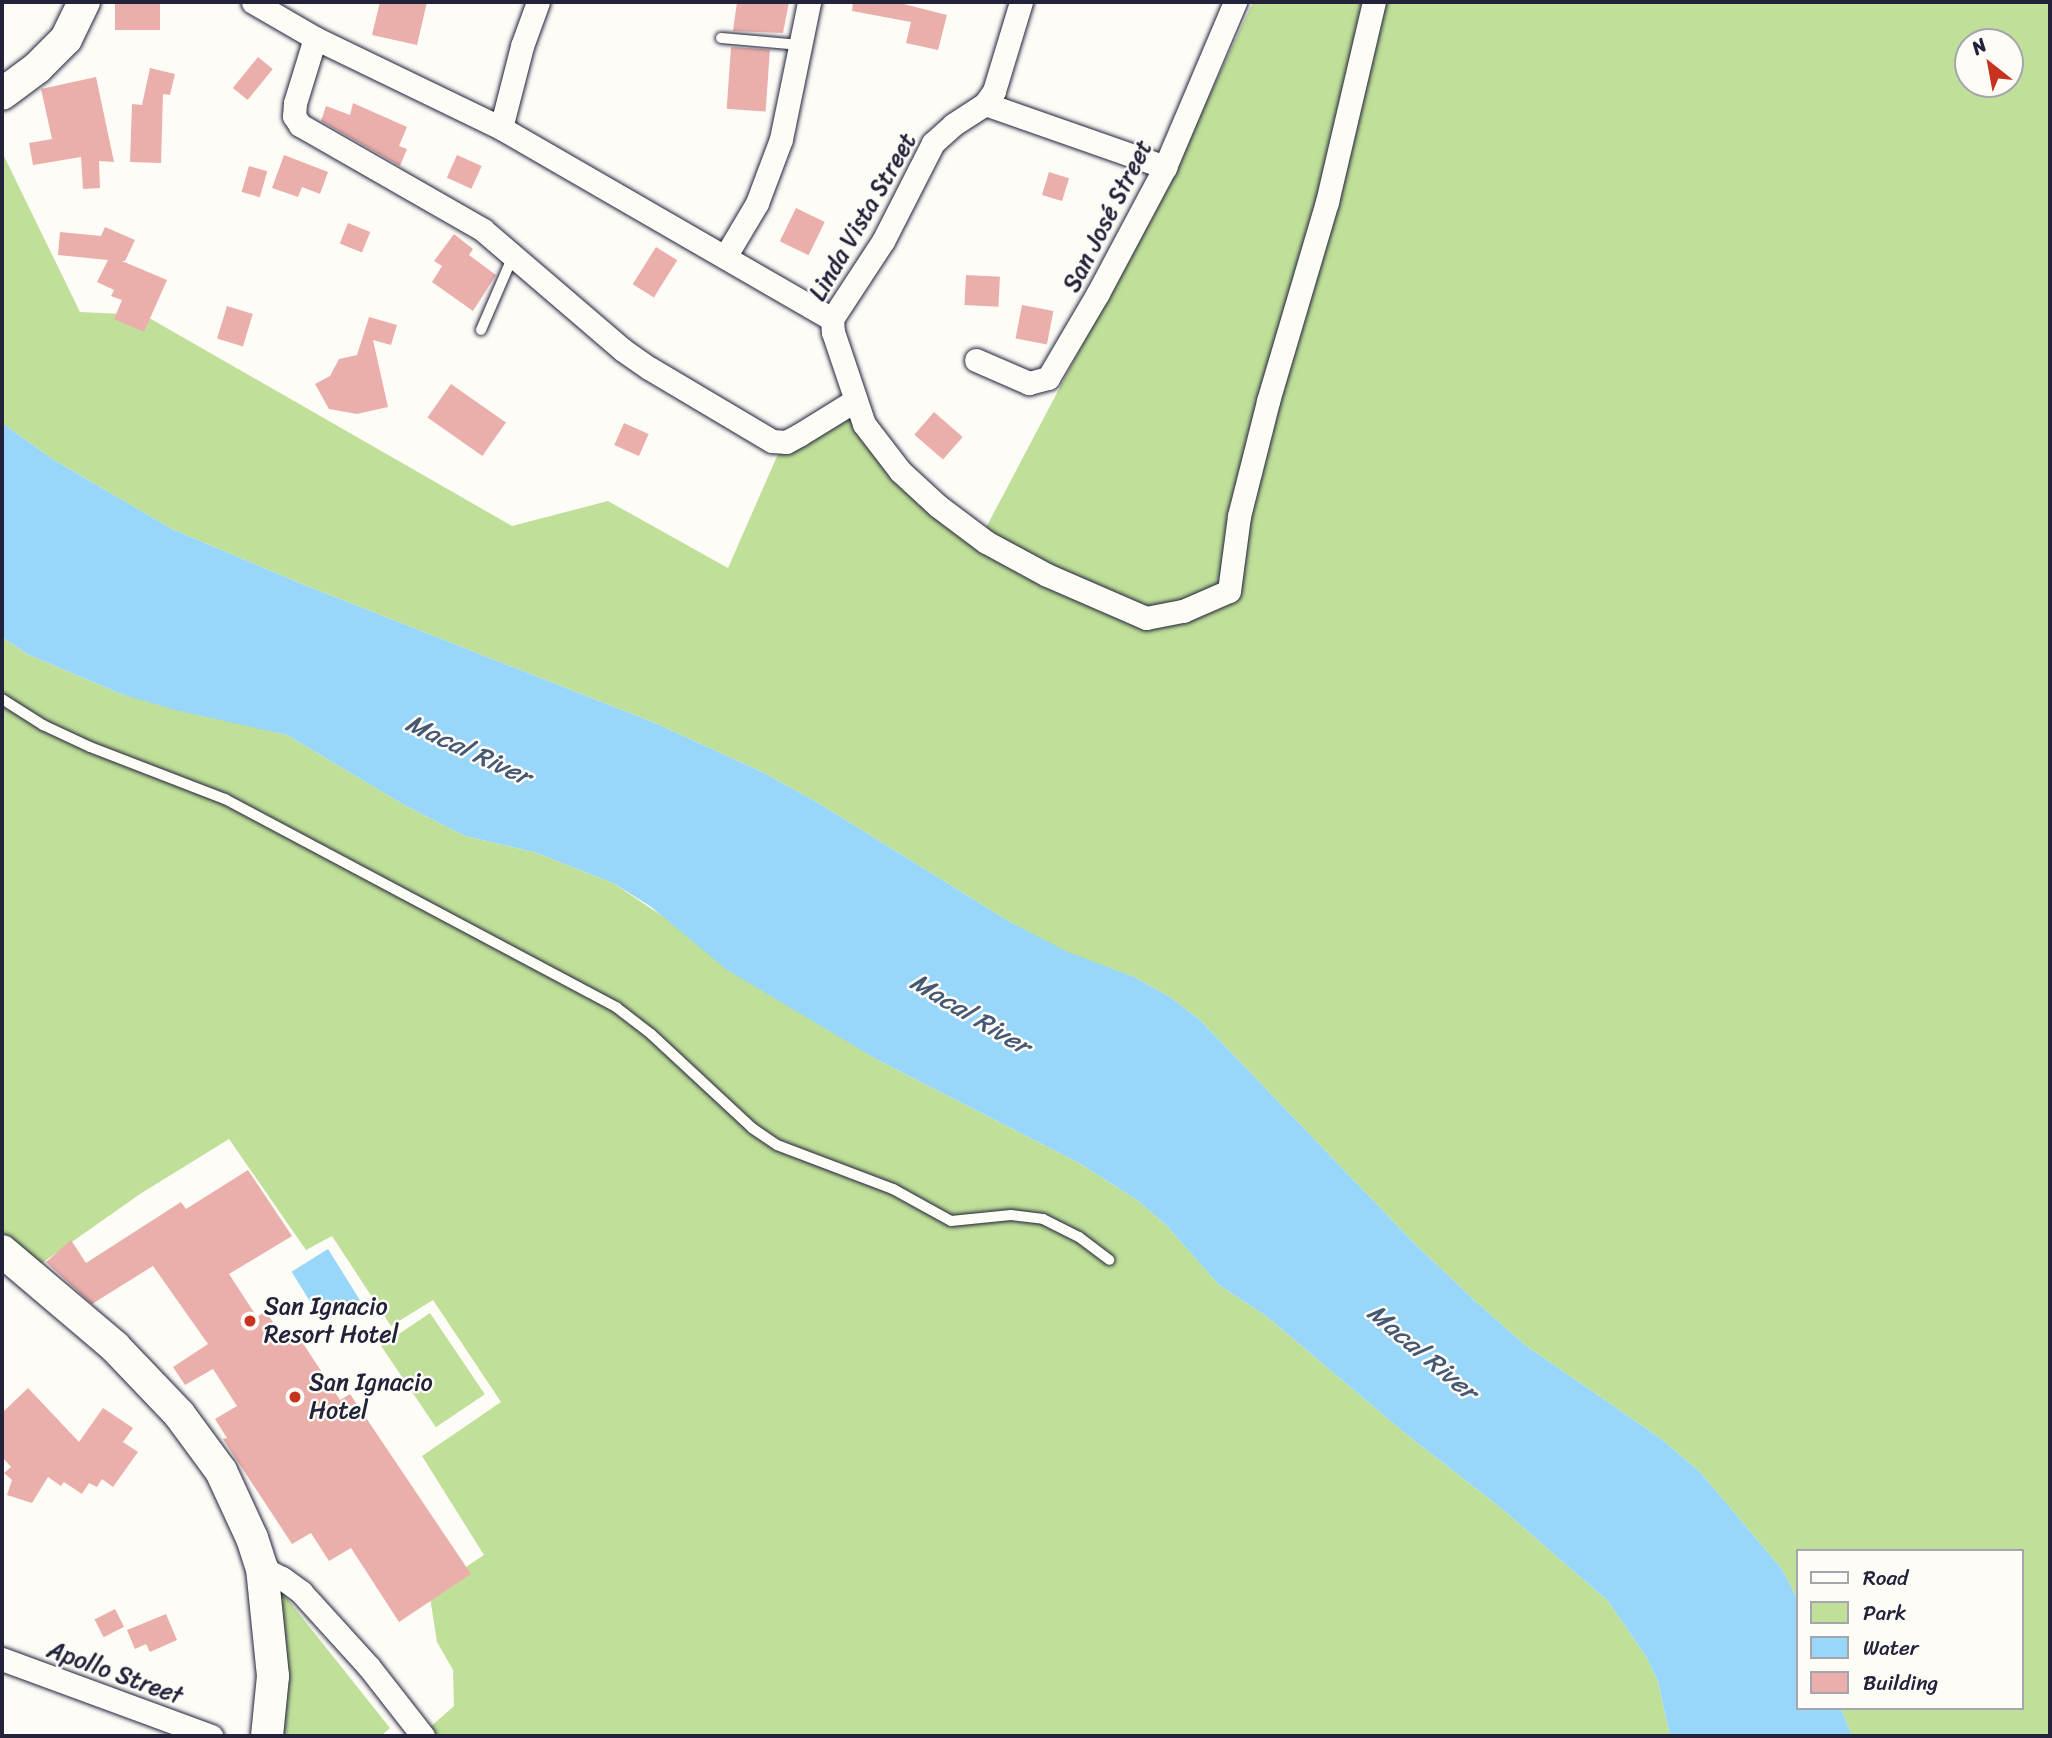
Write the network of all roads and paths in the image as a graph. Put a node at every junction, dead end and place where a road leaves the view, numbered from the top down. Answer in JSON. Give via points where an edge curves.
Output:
{"nodes":[{"id":1,"x":84,"y":2,"type":"edge"},
{"id":2,"x":253,"y":2,"type":"edge"},
{"id":3,"x":538,"y":2,"type":"edge"},
{"id":4,"x":809,"y":2,"type":"edge"},
{"id":5,"x":1021,"y":2,"type":"edge"},
{"id":6,"x":1235,"y":2,"type":"edge"},
{"id":7,"x":1374,"y":2,"type":"edge"},
{"id":8,"x":721,"y":37,"type":"dead end"},
{"id":9,"x":315,"y":38,"type":"junction"},
{"id":10,"x":801,"y":45,"type":"junction"},
{"id":11,"x":2,"y":94,"type":"edge"},
{"id":12,"x":985,"y":104,"type":"junction"},
{"id":13,"x":501,"y":128,"type":"junction"},
{"id":14,"x":1165,"y":167,"type":"junction"},
{"id":15,"x":514,"y":254,"type":"junction"},
{"id":16,"x":725,"y":257,"type":"junction"},
{"id":17,"x":832,"y":319,"type":"junction"},
{"id":18,"x":481,"y":330,"type":"dead end"},
{"id":19,"x":976,"y":360,"type":"dead end"},
{"id":20,"x":854,"y":401,"type":"junction"},
{"id":21,"x":2,"y":699,"type":"edge"},
{"id":22,"x":2,"y":1251,"type":"edge"},
{"id":23,"x":1109,"y":1260,"type":"dead end"},
{"id":24,"x":262,"y":1568,"type":"junction"},
{"id":25,"x":2,"y":1659,"type":"edge"},
{"id":26,"x":211,"y":1736,"type":"edge"},
{"id":27,"x":267,"y":1736,"type":"edge"},
{"id":28,"x":423,"y":1736,"type":"edge"}],
"edges":[{"from":1,"to":11,"type":"main road","via":[[66,38]]},
{"from":2,"to":9,"type":"street"},
{"from":3,"to":13,"type":"street"},
{"from":4,"to":10,"type":"street"},
{"from":5,"to":12,"type":"street","name":"Linda Vista Street","via":[[1001,74]]},
{"from":6,"to":14,"type":"street","name":"San José Street"},
{"from":7,"to":20,"type":"street","name":"Linda Vista Street","via":[[1327,202],[1239,516],[1229,591],[1173,614],[1146,618],[1047,575],[986,542],[938,506],[880,448]]},
{"from":8,"to":10,"type":"lane"},
{"from":9,"to":13,"type":"street"},
{"from":9,"to":15,"type":"street","via":[[295,103],[294,116],[300,125],[427,195]]},
{"from":10,"to":16,"type":"street","via":[[781,139],[766,181]]},
{"from":12,"to":14,"type":"street"},
{"from":12,"to":17,"type":"street","name":"Linda Vista Street","via":[[933,143],[883,241]]},
{"from":13,"to":16,"type":"street"},
{"from":14,"to":19,"type":"street","name":"San José Street","via":[[1048,378],[1029,383]]},
{"from":15,"to":18,"type":"lane"},
{"from":15,"to":20,"type":"street","via":[[623,350],[772,441],[792,439]]},
{"from":16,"to":17,"type":"street"},
{"from":17,"to":20,"type":"street","name":"Linda Vista Street"},
{"from":21,"to":23,"type":"lane","via":[[90,747],[225,799],[615,1007],[777,1145],[893,1189],[951,1220],[1011,1215],[1043,1219],[1079,1237]]},
{"from":22,"to":24,"type":"main road","via":[[82,1316],[180,1414],[221,1471]]},
{"from":24,"to":27,"type":"main road","via":[[273,1676]]},
{"from":24,"to":28,"type":"street","via":[[301,1592]]},
{"from":25,"to":26,"type":"street","name":"Apollo Street"}]}
